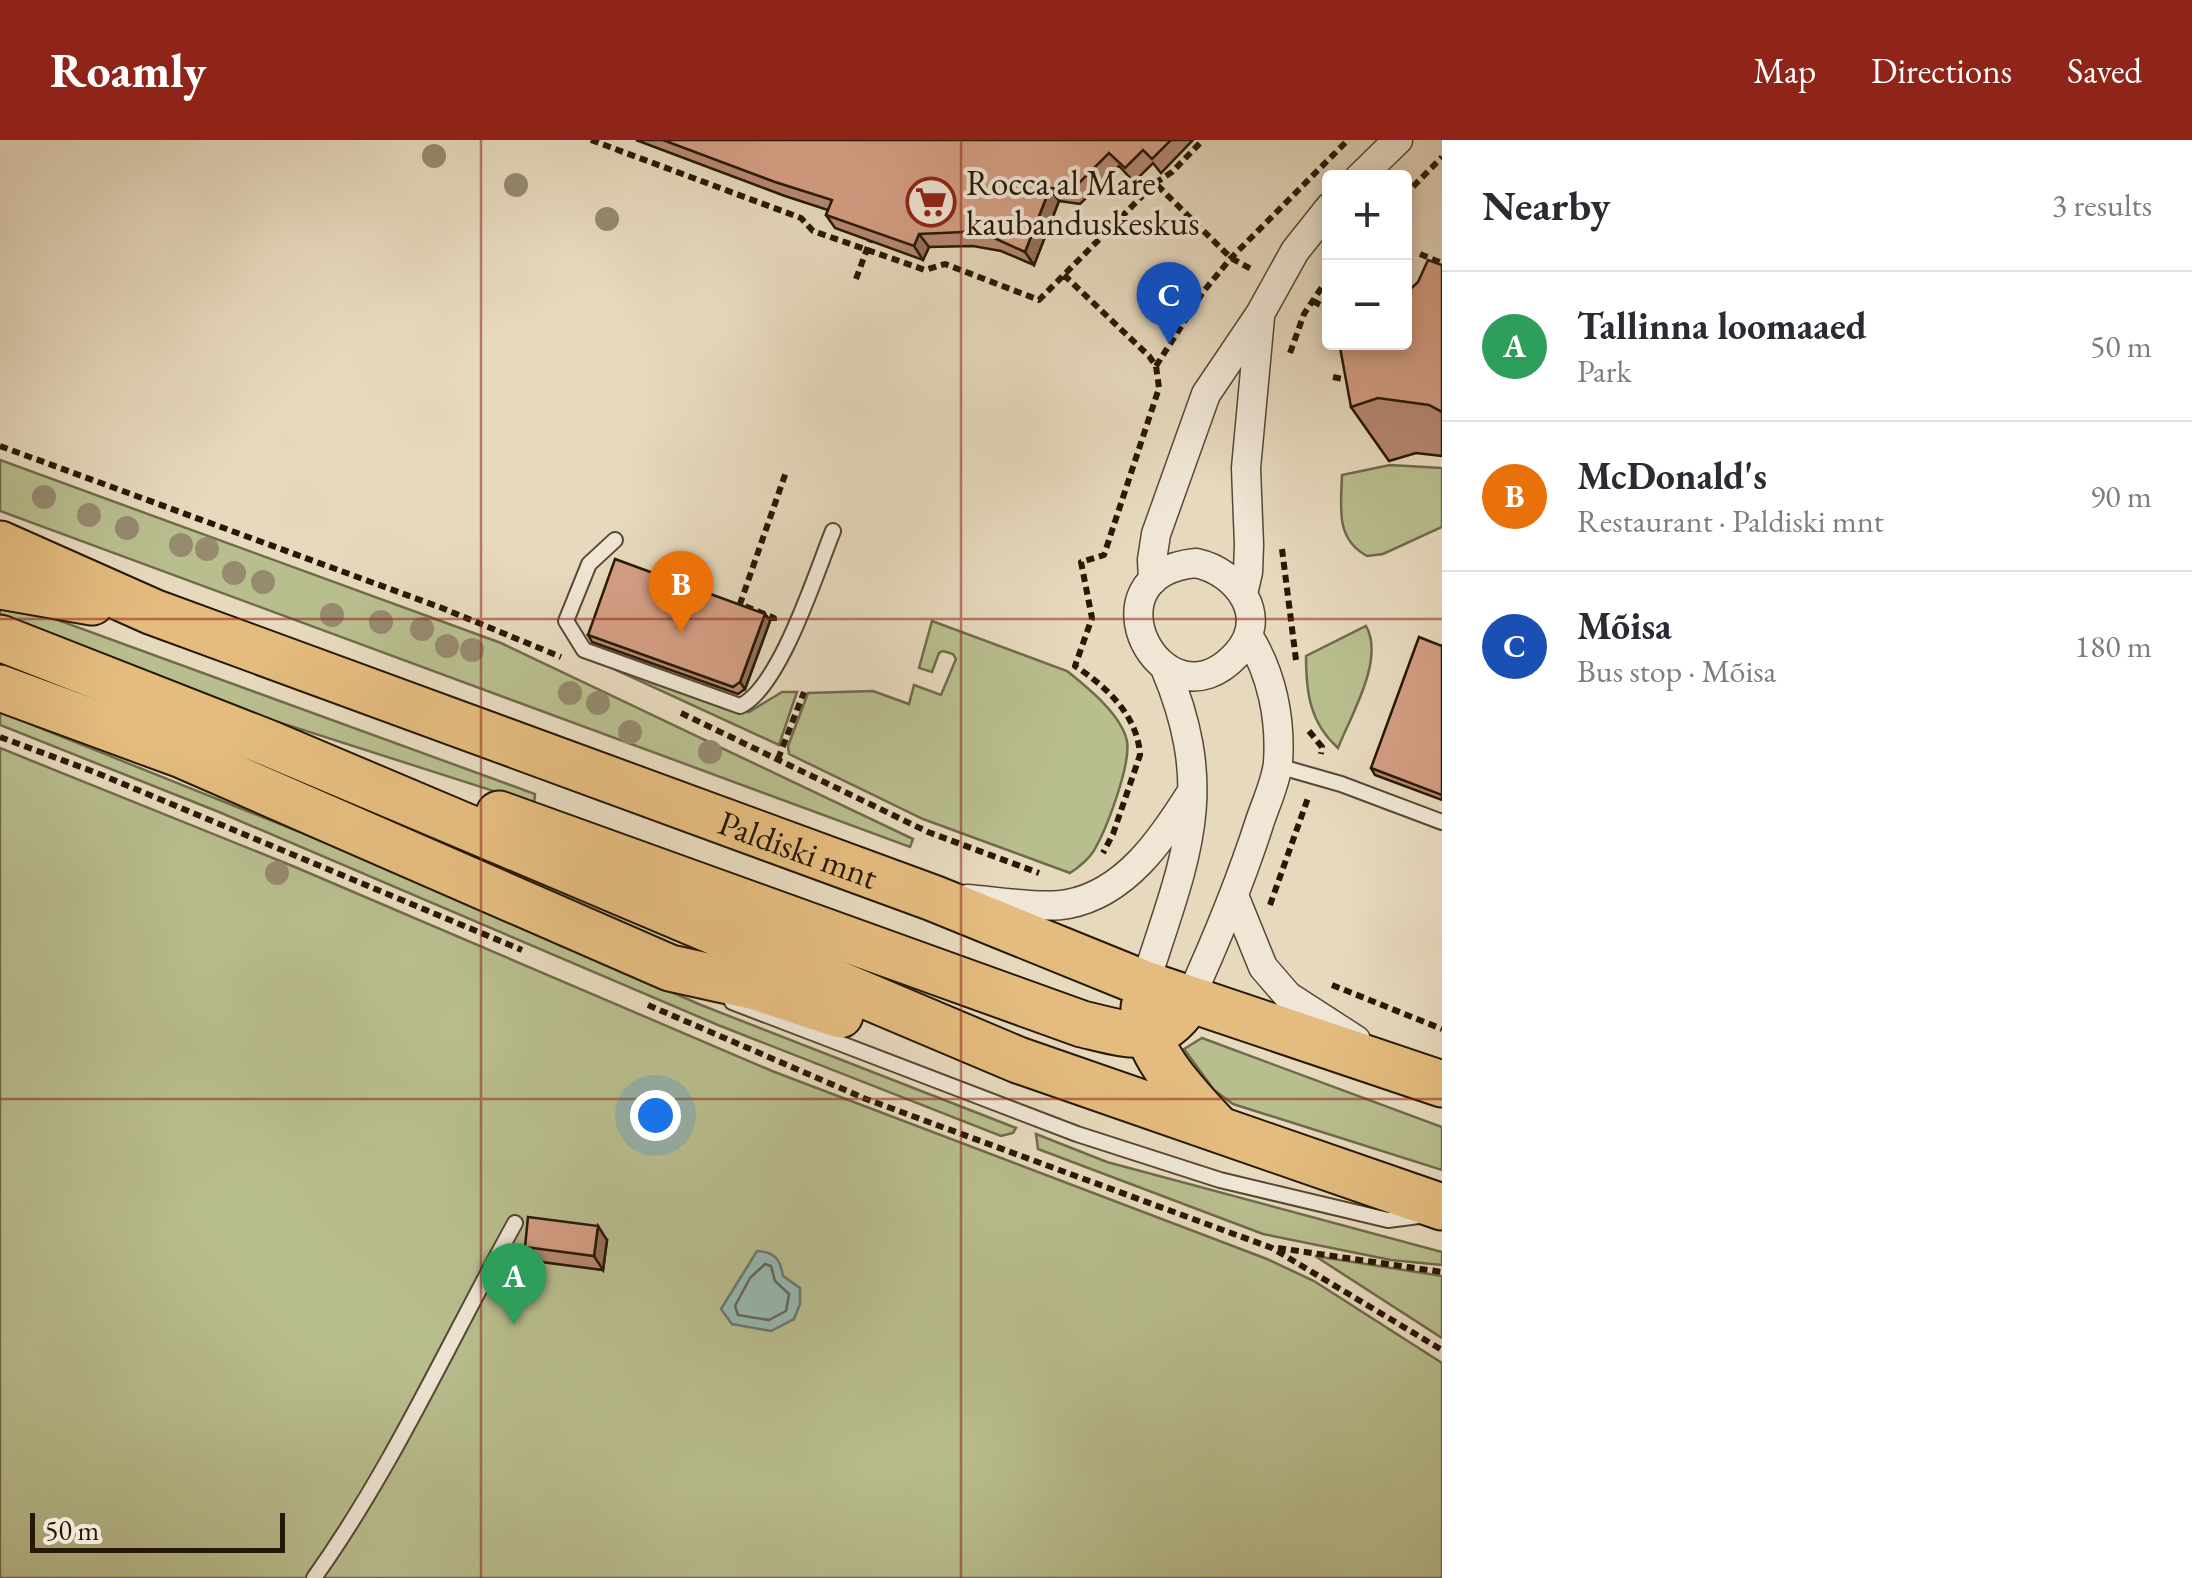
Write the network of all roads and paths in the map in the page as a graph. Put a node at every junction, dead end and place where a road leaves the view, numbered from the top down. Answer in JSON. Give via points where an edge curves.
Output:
{"nodes":[{"id":1,"x":591,"y":140,"type":"edge"},
{"id":2,"x":1203,"y":140,"type":"edge"},
{"id":3,"x":1348,"y":140,"type":"edge"},
{"id":4,"x":1398,"y":140,"type":"edge"},
{"id":5,"x":1442,"y":158,"type":"edge"},
{"id":6,"x":1367,"y":170,"type":"edge"},
{"id":7,"x":1155,"y":183,"type":"junction"},
{"id":8,"x":1412,"y":188,"type":"edge"},
{"id":9,"x":1322,"y":218,"type":"edge"},
{"id":10,"x":870,"y":241,"type":"edge"},
{"id":11,"x":866,"y":250,"type":"junction"},
{"id":12,"x":1420,"y":254,"type":"dead end"},
{"id":13,"x":1231,"y":258,"type":"junction"},
{"id":14,"x":1442,"y":263,"type":"edge"},
{"id":15,"x":1064,"y":274,"type":"junction"},
{"id":16,"x":856,"y":279,"type":"dead end"},
{"id":17,"x":1276,"y":282,"type":"junction"},
{"id":18,"x":1322,"y":287,"type":"edge"},
{"id":19,"x":1313,"y":301,"type":"junction"},
{"id":20,"x":1322,"y":306,"type":"edge"},
{"id":21,"x":1260,"y":314,"type":"junction"},
{"id":22,"x":1156,"y":366,"type":"junction"},
{"id":23,"x":1284,"y":369,"type":"dead end"},
{"id":24,"x":1333,"y":377,"type":"dead end"},
{"id":25,"x":1368,"y":385,"type":"edge"},
{"id":26,"x":0,"y":446,"type":"edge"},
{"id":27,"x":786,"y":472,"type":"dead end"},
{"id":28,"x":834,"y":531,"type":"dead end"},
{"id":29,"x":1274,"y":535,"type":"dead end"},
{"id":30,"x":615,"y":540,"type":"dead end"},
{"id":31,"x":0,"y":544,"type":"edge"},
{"id":32,"x":1153,"y":580,"type":"junction"},
{"id":33,"x":0,"y":586,"type":"edge"},
{"id":34,"x":1242,"y":594,"type":"junction"},
{"id":35,"x":153,"y":612,"type":"junction"},
{"id":36,"x":769,"y":636,"type":"dead end"},
{"id":37,"x":1249,"y":637,"type":"junction"},
{"id":38,"x":0,"y":638,"type":"edge"},
{"id":39,"x":569,"y":660,"type":"dead end"},
{"id":40,"x":1297,"y":664,"type":"dead end"},
{"id":41,"x":1165,"y":668,"type":"junction"},
{"id":42,"x":0,"y":688,"type":"edge"},
{"id":43,"x":804,"y":692,"type":"dead end"},
{"id":44,"x":674,"y":710,"type":"dead end"},
{"id":45,"x":1306,"y":716,"type":"dead end"},
{"id":46,"x":268,"y":743,"type":"junction"},
{"id":47,"x":778,"y":759,"type":"junction"},
{"id":48,"x":1278,"y":766,"type":"junction"},
{"id":49,"x":1316,"y":777,"type":"junction"},
{"id":50,"x":1192,"y":792,"type":"junction"},
{"id":51,"x":1442,"y":822,"type":"edge"},
{"id":52,"x":1100,"y":858,"type":"dead end"},
{"id":53,"x":1040,"y":873,"type":"dead end"},
{"id":54,"x":934,"y":898,"type":"junction"},
{"id":55,"x":1235,"y":898,"type":"junction"},
{"id":56,"x":1269,"y":910,"type":"dead end"},
{"id":57,"x":670,"y":968,"type":"junction"},
{"id":58,"x":1326,"y":983,"type":"dead end"},
{"id":59,"x":1146,"y":984,"type":"junction"},
{"id":60,"x":1189,"y":1000,"type":"junction"},
{"id":61,"x":1442,"y":1029,"type":"edge"},
{"id":62,"x":1149,"y":1036,"type":"junction"},
{"id":63,"x":1018,"y":1060,"type":"junction"},
{"id":64,"x":1424,"y":1078,"type":"edge"},
{"id":65,"x":1219,"y":1131,"type":"junction"},
{"id":66,"x":1442,"y":1210,"type":"edge"},
{"id":67,"x":515,"y":1223,"type":"dead end"},
{"id":68,"x":1442,"y":1272,"type":"edge"},
{"id":69,"x":1442,"y":1350,"type":"edge"},
{"id":70,"x":314,"y":1578,"type":"edge"}],
"edges":[{"from":1,"to":11,"type":"path","via":[[802,218],[813,231]]},
{"from":2,"to":7,"type":"path"},
{"from":3,"to":13,"type":"path"},
{"from":4,"to":6,"type":"street"},
{"from":5,"to":8,"type":"path"},
{"from":7,"to":13,"type":"path"},
{"from":7,"to":15,"type":"path"},
{"from":9,"to":17,"type":"street"},
{"from":10,"to":11,"type":"path"},
{"from":11,"to":15,"type":"path","via":[[925,270],[945,264],[1039,300]]},
{"from":11,"to":16,"type":"path"},
{"from":12,"to":14,"type":"path"},
{"from":13,"to":17,"type":"path"},
{"from":13,"to":22,"type":"path"},
{"from":15,"to":22,"type":"path"},
{"from":17,"to":19,"type":"path"},
{"from":17,"to":21,"type":"street"},
{"from":18,"to":19,"type":"path"},
{"from":19,"to":20,"type":"path"},
{"from":19,"to":23,"type":"path"},
{"from":21,"to":32,"type":"street","via":[[1206,394],[1156,534]]},
{"from":21,"to":34,"type":"street"},
{"from":22,"to":52,"type":"path","via":[[1158,388],[1104,555],[1082,562],[1092,618],[1075,666],[1120,706],[1140,756]]},
{"from":24,"to":25,"type":"path"},
{"from":26,"to":39,"type":"path"},
{"from":27,"to":36,"type":"path","via":[[740,604],[774,618]]},
{"from":28,"to":30,"type":"lane","via":[[784,652],[764,686],[740,706],[584,650],[566,621],[589,564]]},
{"from":29,"to":40,"type":"path","via":[[1288,580]]},
{"from":31,"to":35,"type":"main road","name":"Paldiski mnt"},
{"from":32,"to":34,"type":"street","via":[[1196,563],[1225,573]]},
{"from":32,"to":41,"type":"street","via":[[1137,626]]},
{"from":33,"to":35,"type":"main road","name":"Paldiski mnt"},
{"from":34,"to":37,"type":"street"},
{"from":35,"to":54,"type":"main road","name":"Paldiski mnt"},
{"from":37,"to":41,"type":"street","via":[[1223,666],[1204,674]]},
{"from":37,"to":48,"type":"street","via":[[1270,683]]},
{"from":38,"to":46,"type":"main road"},
{"from":41,"to":50,"type":"street","via":[[1191,745]]},
{"from":42,"to":57,"type":"main road","via":[[182,755]]},
{"from":43,"to":47,"type":"path"},
{"from":44,"to":47,"type":"path"},
{"from":45,"to":49,"type":"path","via":[[1322,747]]},
{"from":46,"to":62,"type":"main road","via":[[541,826],[1082,1024]]},
{"from":46,"to":63,"type":"main road"},
{"from":47,"to":53,"type":"path","via":[[928,832]]},
{"from":48,"to":49,"type":"lane"},
{"from":48,"to":55,"type":"street"},
{"from":49,"to":51,"type":"lane"},
{"from":49,"to":56,"type":"path"},
{"from":50,"to":54,"type":"street","via":[[1160,842],[1126,876],[1095,894],[1066,905]]},
{"from":50,"to":59,"type":"street","via":[[1179,887]]},
{"from":54,"to":59,"type":"main road","name":"Paldiski mnt"},
{"from":55,"to":60,"type":"street"},
{"from":55,"to":64,"type":"street","via":[[1263,967],[1288,996]]},
{"from":57,"to":63,"type":"main road","via":[[896,1034]]},
{"from":57,"to":66,"type":"lane","via":[[710,993],[949,1087],[1184,1168],[1388,1220]]},
{"from":58,"to":61,"type":"path"},
{"from":59,"to":60,"type":"main road","name":"Paldiski mnt"},
{"from":59,"to":62,"type":"main road"},
{"from":60,"to":62,"type":"main road"},
{"from":60,"to":64,"type":"main road","name":"Paldiski mnt"},
{"from":62,"to":65,"type":"main road"},
{"from":63,"to":65,"type":"main road"},
{"from":65,"to":66,"type":"main road"},
{"from":67,"to":70,"type":"lane","via":[[401,1440]]},
{"from":68,"to":69,"type":"path","via":[[1272,1248]]}]}
